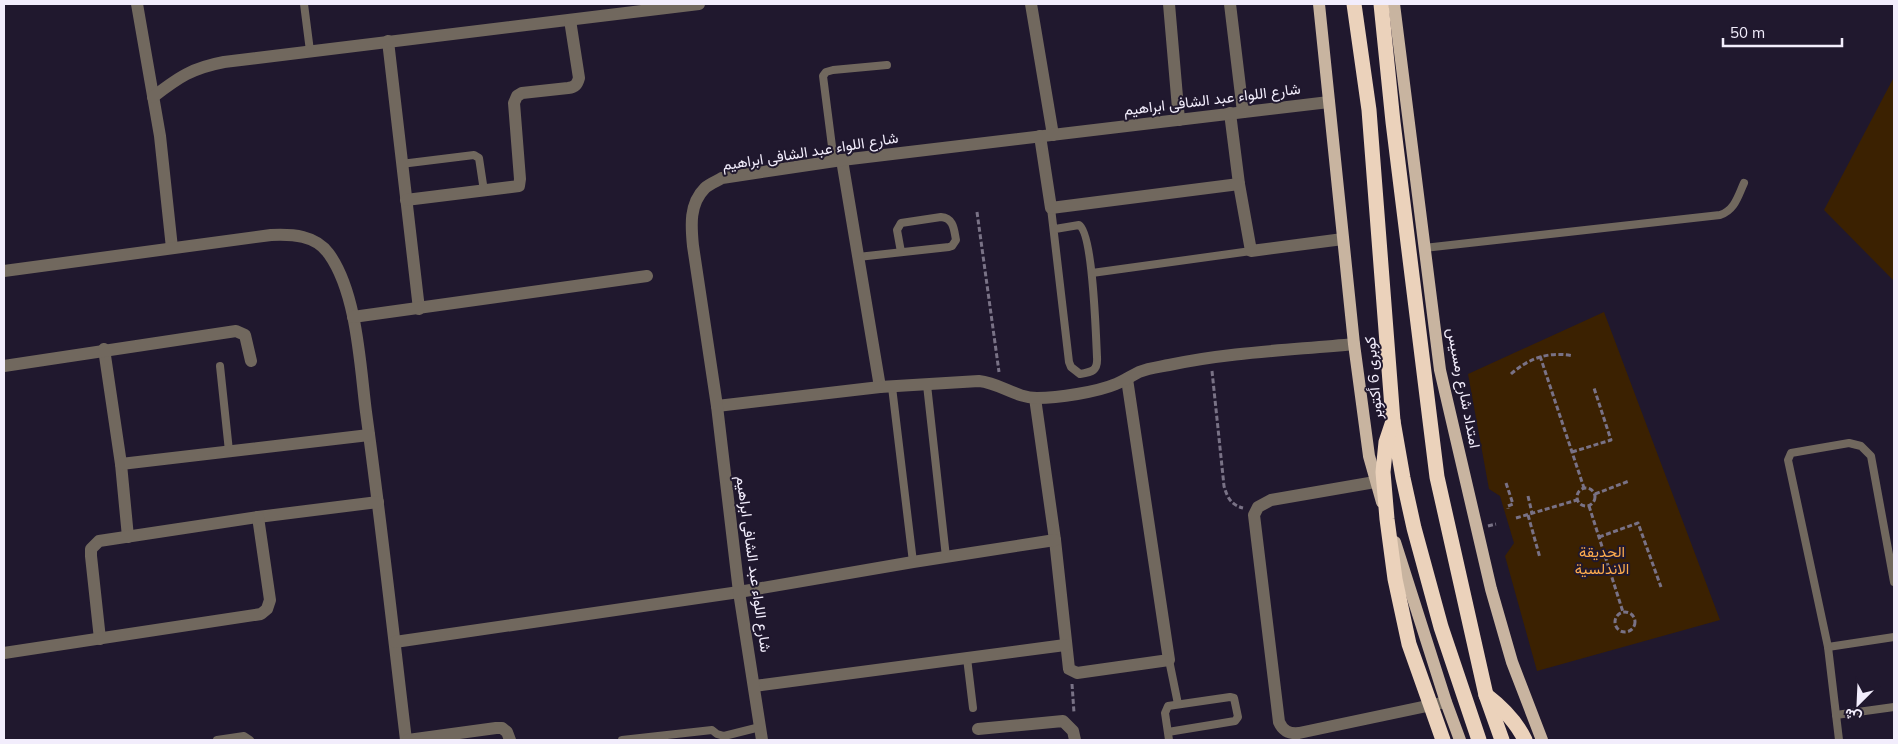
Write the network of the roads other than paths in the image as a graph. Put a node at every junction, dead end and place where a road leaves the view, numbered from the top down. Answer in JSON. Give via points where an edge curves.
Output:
{"nodes":[{"id":1,"x":137,"y":4,"type":"edge"},
{"id":2,"x":304,"y":4,"type":"edge"},
{"id":3,"x":699,"y":4,"type":"edge"},
{"id":4,"x":1031,"y":4,"type":"edge"},
{"id":5,"x":1169,"y":4,"type":"edge"},
{"id":6,"x":1230,"y":4,"type":"edge"},
{"id":7,"x":1319,"y":4,"type":"edge"},
{"id":8,"x":1354,"y":4,"type":"edge"},
{"id":9,"x":1381,"y":4,"type":"edge"},
{"id":10,"x":1394,"y":4,"type":"edge"},
{"id":11,"x":570,"y":20,"type":"junction"},
{"id":12,"x":388,"y":41,"type":"junction"},
{"id":13,"x":310,"y":51,"type":"junction"},
{"id":14,"x":887,"y":65,"type":"dead end"},
{"id":15,"x":154,"y":97,"type":"junction"},
{"id":16,"x":1329,"y":102,"type":"junction"},
{"id":17,"x":1237,"y":113,"type":"junction"},
{"id":18,"x":1179,"y":120,"type":"junction"},
{"id":19,"x":1053,"y":134,"type":"junction"},
{"id":20,"x":1040,"y":136,"type":"junction"},
{"id":21,"x":838,"y":161,"type":"junction"},
{"id":22,"x":401,"y":164,"type":"junction"},
{"id":23,"x":1744,"y":183,"type":"dead end"},
{"id":24,"x":1239,"y":184,"type":"junction"},
{"id":25,"x":484,"y":191,"type":"junction"},
{"id":26,"x":406,"y":200,"type":"junction"},
{"id":27,"x":1051,"y":208,"type":"junction"},
{"id":28,"x":1055,"y":229,"type":"junction"},
{"id":29,"x":1343,"y":239,"type":"junction"},
{"id":30,"x":172,"y":248,"type":"junction"},
{"id":31,"x":1424,"y":248,"type":"junction"},
{"id":32,"x":1251,"y":251,"type":"junction"},
{"id":33,"x":901,"y":252,"type":"junction"},
{"id":34,"x":858,"y":257,"type":"junction"},
{"id":35,"x":4,"y":271,"type":"edge"},
{"id":36,"x":1092,"y":273,"type":"junction"},
{"id":37,"x":647,"y":276,"type":"dead end"},
{"id":38,"x":420,"y":309,"type":"junction"},
{"id":39,"x":353,"y":317,"type":"junction"},
{"id":40,"x":1354,"y":344,"type":"junction"},
{"id":41,"x":104,"y":349,"type":"junction"},
{"id":42,"x":251,"y":361,"type":"dead end"},
{"id":43,"x":4,"y":366,"type":"edge"},
{"id":44,"x":220,"y":366,"type":"dead end"},
{"id":45,"x":1127,"y":379,"type":"junction"},
{"id":46,"x":927,"y":385,"type":"junction"},
{"id":47,"x":886,"y":387,"type":"junction"},
{"id":48,"x":1035,"y":398,"type":"junction"},
{"id":49,"x":717,"y":406,"type":"junction"},
{"id":50,"x":1393,"y":421,"type":"junction"},
{"id":51,"x":369,"y":435,"type":"junction"},
{"id":52,"x":229,"y":451,"type":"junction"},
{"id":53,"x":121,"y":464,"type":"junction"},
{"id":54,"x":1375,"y":482,"type":"junction"},
{"id":55,"x":378,"y":502,"type":"junction"},
{"id":56,"x":258,"y":516,"type":"junction"},
{"id":57,"x":128,"y":537,"type":"junction"},
{"id":58,"x":1055,"y":540,"type":"junction"},
{"id":59,"x":946,"y":557,"type":"junction"},
{"id":60,"x":913,"y":562,"type":"junction"},
{"id":61,"x":1894,"y":582,"type":"edge"},
{"id":62,"x":739,"y":592,"type":"junction"},
{"id":63,"x":1894,"y":637,"type":"edge"},
{"id":64,"x":100,"y":639,"type":"junction"},
{"id":65,"x":395,"y":642,"type":"junction"},
{"id":66,"x":1065,"y":645,"type":"junction"},
{"id":67,"x":1828,"y":647,"type":"junction"},
{"id":68,"x":4,"y":652,"type":"edge"},
{"id":69,"x":967,"y":658,"type":"junction"},
{"id":70,"x":1169,"y":660,"type":"junction"},
{"id":71,"x":754,"y":686,"type":"junction"},
{"id":72,"x":1486,"y":695,"type":"junction"},
{"id":73,"x":1446,"y":702,"type":"junction"},
{"id":74,"x":1178,"y":704,"type":"junction"},
{"id":75,"x":1894,"y":707,"type":"edge"},
{"id":76,"x":973,"y":708,"type":"dead end"},
{"id":77,"x":1836,"y":715,"type":"junction"},
{"id":78,"x":760,"y":727,"type":"junction"},
{"id":79,"x":978,"y":729,"type":"dead end"},
{"id":80,"x":1169,"y":736,"type":"edge"},
{"id":81,"x":718,"y":737,"type":"edge"},
{"id":82,"x":217,"y":740,"type":"edge"},
{"id":83,"x":250,"y":740,"type":"edge"},
{"id":84,"x":407,"y":740,"type":"edge"},
{"id":85,"x":510,"y":740,"type":"edge"},
{"id":86,"x":622,"y":740,"type":"edge"},
{"id":87,"x":626,"y":740,"type":"edge"},
{"id":88,"x":762,"y":740,"type":"edge"},
{"id":89,"x":1075,"y":740,"type":"edge"},
{"id":90,"x":1443,"y":740,"type":"edge"},
{"id":91,"x":1460,"y":740,"type":"edge"},
{"id":92,"x":1479,"y":740,"type":"edge"},
{"id":93,"x":1502,"y":740,"type":"edge"},
{"id":94,"x":1525,"y":740,"type":"edge"},
{"id":95,"x":1542,"y":740,"type":"edge"},
{"id":96,"x":1840,"y":740,"type":"edge"}],
"edges":[{"from":1,"to":15,"type":"street"},
{"from":2,"to":13,"type":"lane"},
{"from":3,"to":11,"type":"street"},
{"from":4,"to":19,"type":"street"},
{"from":5,"to":18,"type":"street"},
{"from":6,"to":17,"type":"street"},
{"from":7,"to":16,"type":"main road"},
{"from":8,"to":50,"type":"highway","name":"كوبرى 6 أكتوبر","via":[[1369,110]]},
{"from":9,"to":72,"type":"highway","via":[[1437,477]]},
{"from":10,"to":31,"type":"main road","name":"امتداد شارع رمسيس"},
{"from":11,"to":12,"type":"street"},
{"from":11,"to":25,"type":"street","via":[[578,83],[568,88],[517,96],[513,108],[520,183],[516,187]]},
{"from":12,"to":13,"type":"street"},
{"from":12,"to":22,"type":"street"},
{"from":13,"to":15,"type":"street","via":[[192,70]]},
{"from":14,"to":21,"type":"lane","via":[[833,70],[823,76]]},
{"from":15,"to":30,"type":"street"},
{"from":16,"to":17,"type":"street","name":"شارع اللواء عبد الشافى ابراهيم"},
{"from":16,"to":29,"type":"main road"},
{"from":17,"to":18,"type":"street","name":"شارع اللواء عبد الشافى ابراهيم"},
{"from":17,"to":24,"type":"street"},
{"from":18,"to":19,"type":"street","name":"شارع اللواء عبد الشافى ابراهيم"},
{"from":19,"to":20,"type":"street","name":"شارع اللواء عبد الشافى ابراهيم"},
{"from":20,"to":21,"type":"street","name":"شارع اللواء عبد الشافى ابراهيم"},
{"from":20,"to":27,"type":"street"},
{"from":21,"to":34,"type":"street"},
{"from":21,"to":49,"type":"street","name":"شارع اللواء عبد الشافى ابراهيم","via":[[722,178],[705,188],[694,206],[691,223],[693,246]]},
{"from":22,"to":25,"type":"lane","via":[[474,155],[479,158]]},
{"from":22,"to":26,"type":"street"},
{"from":23,"to":31,"type":"lane","via":[[1735,204],[1720,215]]},
{"from":24,"to":27,"type":"street"},
{"from":24,"to":32,"type":"street"},
{"from":25,"to":26,"type":"street"},
{"from":26,"to":38,"type":"street"},
{"from":27,"to":28,"type":"lane"},
{"from":28,"to":36,"type":"lane","via":[[1080,225],[1083,228]]},
{"from":28,"to":36,"type":"lane","via":[[1069,362],[1080,374],[1092,372],[1098,363]]},
{"from":29,"to":32,"type":"street"},
{"from":29,"to":40,"type":"main road"},
{"from":30,"to":35,"type":"street"},
{"from":30,"to":39,"type":"street","via":[[271,235],[293,234],[314,240],[329,253],[339,272]]},
{"from":31,"to":95,"type":"main road","name":"امتداد شارع رمسيس","via":[[1440,370],[1491,589],[1512,662]]},
{"from":32,"to":36,"type":"lane"},
{"from":33,"to":33,"type":"lane","via":[[952,246],[956,240],[953,223],[941,217],[899,224]]},
{"from":33,"to":34,"type":"lane"},
{"from":34,"to":47,"type":"street"},
{"from":37,"to":38,"type":"street"},
{"from":38,"to":39,"type":"street"},
{"from":39,"to":51,"type":"street"},
{"from":40,"to":45,"type":"street","via":[[1211,358],[1149,369]]},
{"from":40,"to":54,"type":"main road"},
{"from":41,"to":42,"type":"street","via":[[236,331],[245,335]]},
{"from":41,"to":43,"type":"street"},
{"from":41,"to":53,"type":"street"},
{"from":44,"to":52,"type":"lane"},
{"from":45,"to":48,"type":"street","via":[[1101,389]]},
{"from":45,"to":70,"type":"street"},
{"from":46,"to":47,"type":"street"},
{"from":46,"to":48,"type":"street","via":[[979,381]]},
{"from":46,"to":59,"type":"lane"},
{"from":47,"to":49,"type":"street"},
{"from":47,"to":60,"type":"lane"},
{"from":48,"to":58,"type":"street"},
{"from":49,"to":62,"type":"street","name":"شارع اللواء عبد الشافى ابراهيم"},
{"from":50,"to":90,"type":"highway","bridge":true,"via":[[1386,442],[1383,472],[1395,579],[1409,644]]},
{"from":50,"to":92,"type":"highway","name":"كوبرى 6 أكتوبر","via":[[1414,528],[1441,627]]},
{"from":51,"to":52,"type":"street"},
{"from":51,"to":55,"type":"street"},
{"from":52,"to":53,"type":"street"},
{"from":53,"to":57,"type":"street"},
{"from":54,"to":73,"type":"main road"},
{"from":54,"to":73,"type":"street","via":[[1271,500],[1258,508],[1254,515],[1279,722],[1287,732],[1300,733]]},
{"from":55,"to":56,"type":"street"},
{"from":55,"to":65,"type":"street"},
{"from":56,"to":57,"type":"street"},
{"from":56,"to":64,"type":"street","via":[[270,600],[261,614]]},
{"from":57,"to":64,"type":"street","via":[[99,541],[91,548]]},
{"from":58,"to":59,"type":"street"},
{"from":58,"to":66,"type":"street"},
{"from":59,"to":60,"type":"street"},
{"from":60,"to":62,"type":"street"},
{"from":61,"to":67,"type":"lane","via":[[1870,456],[1861,446],[1849,443],[1791,452],[1788,460]]},
{"from":62,"to":65,"type":"street"},
{"from":62,"to":71,"type":"street","name":"شارع اللواء عبد الشافى ابراهيم"},
{"from":63,"to":67,"type":"lane"},
{"from":64,"to":68,"type":"street"},
{"from":65,"to":84,"type":"street"},
{"from":66,"to":69,"type":"street"},
{"from":66,"to":70,"type":"street","via":[[1067,666],[1077,673]]},
{"from":67,"to":77,"type":"lane"},
{"from":69,"to":71,"type":"street"},
{"from":69,"to":76,"type":"lane"},
{"from":70,"to":74,"type":"lane"},
{"from":71,"to":78,"type":"street","name":"شارع اللواء عبد الشافى ابراهيم"},
{"from":72,"to":93,"type":"highway"},
{"from":72,"to":94,"type":"highway","via":[[1513,720]]},
{"from":73,"to":91,"type":"main road"},
{"from":74,"to":80,"type":"lane","via":[[1166,709]]},
{"from":74,"to":80,"type":"lane","via":[[1231,696],[1235,699],[1238,717],[1235,721]]},
{"from":75,"to":77,"type":"lane"},
{"from":77,"to":96,"type":"lane"},
{"from":78,"to":81,"type":"lane"},
{"from":78,"to":88,"type":"street","name":"شارع اللواء عبد الشافى ابراهيم"},
{"from":79,"to":89,"type":"street","via":[[1063,721],[1070,726]]},
{"from":81,"to":87,"type":"lane","via":[[712,730]]},
{"from":82,"to":83,"type":"lane","via":[[244,736]]},
{"from":84,"to":85,"type":"street","via":[[502,728]]},
{"from":86,"to":87,"type":"lane"}]}
